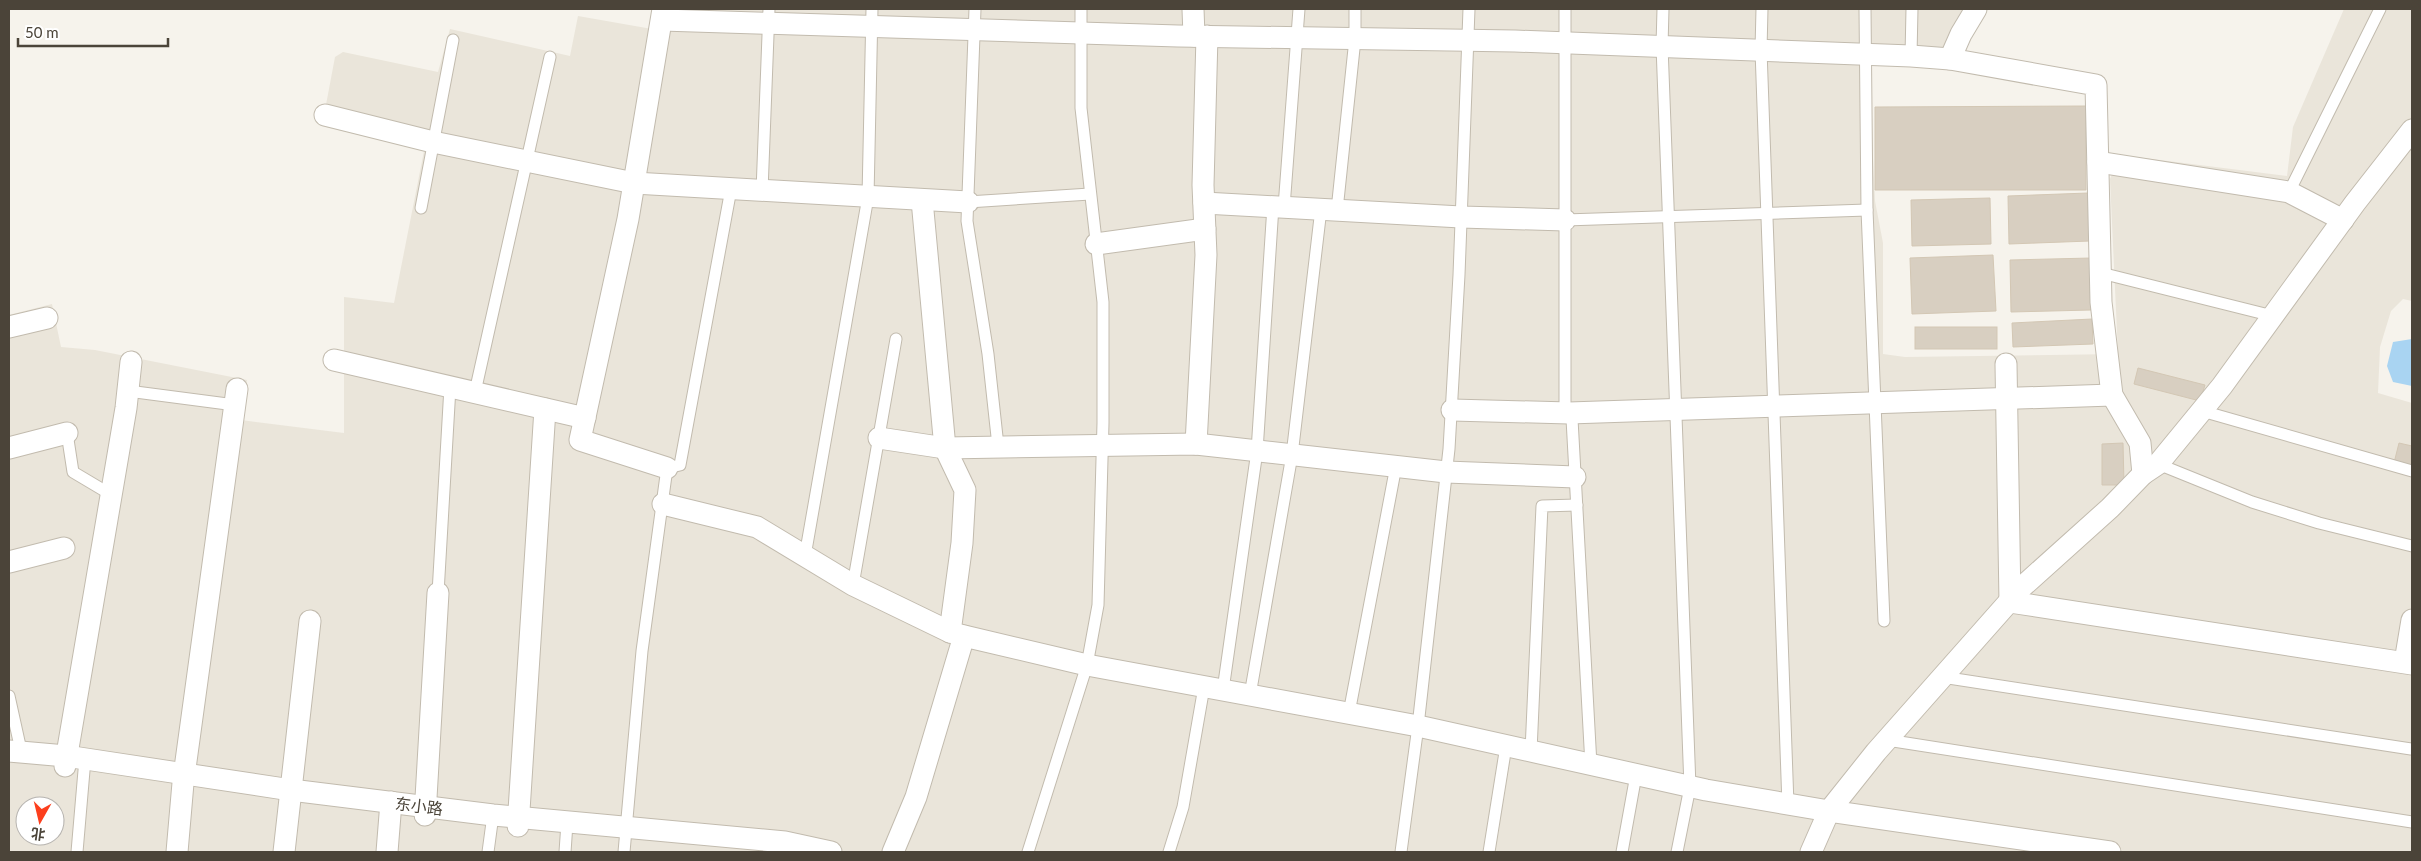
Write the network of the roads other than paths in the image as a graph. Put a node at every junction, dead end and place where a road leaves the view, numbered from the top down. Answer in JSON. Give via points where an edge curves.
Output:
{"nodes":[{"id":1,"x":975,"y":9,"type":"edge"},
{"id":2,"x":1082,"y":9,"type":"edge"},
{"id":3,"x":1193,"y":9,"type":"edge"},
{"id":4,"x":1298,"y":9,"type":"edge"},
{"id":5,"x":1355,"y":9,"type":"edge"},
{"id":6,"x":1469,"y":9,"type":"edge"},
{"id":7,"x":1565,"y":9,"type":"edge"},
{"id":8,"x":1663,"y":9,"type":"edge"},
{"id":9,"x":1762,"y":9,"type":"edge"},
{"id":10,"x":1865,"y":9,"type":"edge"},
{"id":11,"x":1912,"y":9,"type":"edge"},
{"id":12,"x":1976,"y":9,"type":"edge"},
{"id":13,"x":2380,"y":9,"type":"edge"},
{"id":14,"x":663,"y":15,"type":"edge"},
{"id":15,"x":769,"y":17,"type":"edge"},
{"id":16,"x":872,"y":18,"type":"edge"},
{"id":17,"x":974,"y":30,"type":"junction"},
{"id":18,"x":1081,"y":33,"type":"junction"},
{"id":19,"x":1200,"y":36,"type":"junction"},
{"id":20,"x":1298,"y":38,"type":"junction"},
{"id":21,"x":1355,"y":39,"type":"junction"},
{"id":22,"x":453,"y":40,"type":"dead end"},
{"id":23,"x":1468,"y":40,"type":"junction"},
{"id":24,"x":1564,"y":43,"type":"junction"},
{"id":25,"x":1662,"y":46,"type":"junction"},
{"id":26,"x":1761,"y":50,"type":"junction"},
{"id":27,"x":1865,"y":55,"type":"junction"},
{"id":28,"x":1911,"y":56,"type":"junction"},
{"id":29,"x":550,"y":58,"type":"dead end"},
{"id":30,"x":1950,"y":59,"type":"junction"},
{"id":31,"x":324,"y":115,"type":"dead end"},
{"id":32,"x":2412,"y":130,"type":"edge"},
{"id":33,"x":433,"y":142,"type":"junction"},
{"id":34,"x":526,"y":161,"type":"junction"},
{"id":35,"x":2098,"y":162,"type":"junction"},
{"id":36,"x":634,"y":184,"type":"junction"},
{"id":37,"x":731,"y":190,"type":"junction"},
{"id":38,"x":762,"y":191,"type":"junction"},
{"id":39,"x":2289,"y":192,"type":"junction"},
{"id":40,"x":1090,"y":194,"type":"junction"},
{"id":41,"x":868,"y":197,"type":"junction"},
{"id":42,"x":922,"y":200,"type":"junction"},
{"id":43,"x":968,"y":202,"type":"junction"},
{"id":44,"x":1204,"y":202,"type":"junction"},
{"id":45,"x":1279,"y":207,"type":"junction"},
{"id":46,"x":421,"y":208,"type":"dead end"},
{"id":47,"x":1329,"y":210,"type":"junction"},
{"id":48,"x":1867,"y":210,"type":"junction"},
{"id":49,"x":1767,"y":214,"type":"junction"},
{"id":50,"x":1461,"y":217,"type":"junction"},
{"id":51,"x":1668,"y":217,"type":"junction"},
{"id":52,"x":1565,"y":220,"type":"junction"},
{"id":53,"x":2343,"y":220,"type":"junction"},
{"id":54,"x":1205,"y":229,"type":"junction"},
{"id":55,"x":1096,"y":244,"type":"junction"},
{"id":56,"x":2101,"y":273,"type":"junction"},
{"id":57,"x":2273,"y":316,"type":"junction"},
{"id":58,"x":47,"y":318,"type":"dead end"},
{"id":59,"x":9,"y":328,"type":"edge"},
{"id":60,"x":896,"y":339,"type":"dead end"},
{"id":61,"x":334,"y":360,"type":"dead end"},
{"id":62,"x":131,"y":362,"type":"dead end"},
{"id":63,"x":2006,"y":364,"type":"dead end"},
{"id":64,"x":450,"y":387,"type":"junction"},
{"id":65,"x":128,"y":390,"type":"junction"},
{"id":66,"x":475,"y":392,"type":"junction"},
{"id":67,"x":2112,"y":395,"type":"junction"},
{"id":68,"x":236,"y":397,"type":"joint"},
{"id":69,"x":2007,"y":399,"type":"junction"},
{"id":70,"x":1877,"y":404,"type":"junction"},
{"id":71,"x":1774,"y":408,"type":"junction"},
{"id":72,"x":545,"y":409,"type":"junction"},
{"id":73,"x":1452,"y":410,"type":"junction"},
{"id":74,"x":1676,"y":410,"type":"junction"},
{"id":75,"x":2202,"y":411,"type":"junction"},
{"id":76,"x":1569,"y":413,"type":"junction"},
{"id":77,"x":585,"y":418,"type":"junction"},
{"id":78,"x":67,"y":433,"type":"joint"},
{"id":79,"x":879,"y":438,"type":"junction"},
{"id":80,"x":1103,"y":444,"type":"junction"},
{"id":81,"x":1196,"y":444,"type":"junction"},
{"id":82,"x":998,"y":446,"type":"junction"},
{"id":83,"x":9,"y":448,"type":"edge"},
{"id":84,"x":945,"y":448,"type":"junction"},
{"id":85,"x":1257,"y":451,"type":"junction"},
{"id":86,"x":1292,"y":455,"type":"junction"},
{"id":87,"x":1396,"y":466,"type":"junction"},
{"id":88,"x":667,"y":468,"type":"junction"},
{"id":89,"x":2151,"y":469,"type":"junction"},
{"id":90,"x":2412,"y":471,"type":"edge"},
{"id":91,"x":1446,"y":472,"type":"junction"},
{"id":92,"x":1576,"y":478,"type":"junction"},
{"id":93,"x":110,"y":494,"type":"junction"},
{"id":94,"x":663,"y":504,"type":"junction"},
{"id":95,"x":1577,"y":505,"type":"junction"},
{"id":96,"x":2412,"y":546,"type":"edge"},
{"id":97,"x":64,"y":548,"type":"dead end"},
{"id":98,"x":804,"y":556,"type":"junction"},
{"id":99,"x":9,"y":562,"type":"edge"},
{"id":100,"x":853,"y":585,"type":"junction"},
{"id":101,"x":438,"y":593,"type":"joint"},
{"id":102,"x":2010,"y":602,"type":"junction"},
{"id":103,"x":2412,"y":620,"type":"edge"},
{"id":104,"x":310,"y":621,"type":"dead end"},
{"id":105,"x":1884,"y":621,"type":"dead end"},
{"id":106,"x":957,"y":634,"type":"junction"},
{"id":107,"x":2409,"y":663,"type":"edge"},
{"id":108,"x":1087,"y":665,"type":"junction"},
{"id":109,"x":1942,"y":677,"type":"junction"},
{"id":110,"x":1214,"y":688,"type":"junction"},
{"id":111,"x":1250,"y":695,"type":"junction"},
{"id":112,"x":9,"y":696,"type":"edge"},
{"id":113,"x":1349,"y":713,"type":"junction"},
{"id":114,"x":1418,"y":726,"type":"junction"},
{"id":115,"x":1887,"y":740,"type":"junction"},
{"id":116,"x":1506,"y":746,"type":"junction"},
{"id":117,"x":2411,"y":749,"type":"dead end"},
{"id":118,"x":1532,"y":752,"type":"junction"},
{"id":119,"x":16,"y":756,"type":"edge"},
{"id":120,"x":75,"y":762,"type":"junction"},
{"id":121,"x":1591,"y":765,"type":"junction"},
{"id":122,"x":1636,"y":775,"type":"junction"},
{"id":123,"x":184,"y":778,"type":"junction"},
{"id":124,"x":1690,"y":787,"type":"junction"},
{"id":125,"x":290,"y":793,"type":"junction"},
{"id":126,"x":1788,"y":805,"type":"junction"},
{"id":127,"x":391,"y":806,"type":"junction"},
{"id":128,"x":425,"y":811,"type":"junction"},
{"id":129,"x":1830,"y":811,"type":"junction"},
{"id":130,"x":492,"y":820,"type":"junction"},
{"id":131,"x":519,"y":822,"type":"junction"},
{"id":132,"x":2412,"y":822,"type":"edge"},
{"id":133,"x":567,"y":827,"type":"junction"},
{"id":134,"x":625,"y":839,"type":"edge"},
{"id":135,"x":686,"y":842,"type":"edge"},
{"id":136,"x":788,"y":849,"type":"edge"},
{"id":137,"x":77,"y":852,"type":"edge"},
{"id":138,"x":177,"y":852,"type":"edge"},
{"id":139,"x":284,"y":852,"type":"edge"},
{"id":140,"x":387,"y":852,"type":"edge"},
{"id":141,"x":488,"y":852,"type":"edge"},
{"id":142,"x":565,"y":852,"type":"edge"},
{"id":143,"x":831,"y":852,"type":"edge"},
{"id":144,"x":893,"y":852,"type":"edge"},
{"id":145,"x":1028,"y":852,"type":"edge"},
{"id":146,"x":1170,"y":852,"type":"edge"},
{"id":147,"x":1401,"y":852,"type":"edge"},
{"id":148,"x":1489,"y":852,"type":"edge"},
{"id":149,"x":1622,"y":852,"type":"edge"},
{"id":150,"x":1677,"y":852,"type":"edge"},
{"id":151,"x":1811,"y":852,"type":"edge"},
{"id":152,"x":2110,"y":852,"type":"edge"}],
"edges":[{"from":1,"to":17,"type":"lane"},
{"from":2,"to":18,"type":"lane"},
{"from":3,"to":19,"type":"street"},
{"from":4,"to":20,"type":"lane"},
{"from":5,"to":21,"type":"lane"},
{"from":6,"to":23,"type":"lane"},
{"from":7,"to":24,"type":"lane"},
{"from":8,"to":25,"type":"lane"},
{"from":9,"to":26,"type":"lane"},
{"from":10,"to":27,"type":"lane"},
{"from":11,"to":28,"type":"lane"},
{"from":12,"to":30,"type":"street","via":[[1960,34]]},
{"from":13,"to":39,"type":"lane"},
{"from":14,"to":15,"type":"street"},
{"from":14,"to":36,"type":"street"},
{"from":15,"to":16,"type":"street"},
{"from":15,"to":38,"type":"lane"},
{"from":16,"to":17,"type":"street"},
{"from":16,"to":41,"type":"lane"},
{"from":17,"to":18,"type":"street"},
{"from":17,"to":43,"type":"lane"},
{"from":18,"to":19,"type":"street"},
{"from":18,"to":40,"type":"lane","via":[[1081,108]]},
{"from":19,"to":20,"type":"street"},
{"from":19,"to":44,"type":"street"},
{"from":20,"to":21,"type":"street"},
{"from":20,"to":45,"type":"lane"},
{"from":21,"to":23,"type":"street"},
{"from":21,"to":47,"type":"lane"},
{"from":22,"to":33,"type":"lane"},
{"from":23,"to":24,"type":"street"},
{"from":23,"to":50,"type":"lane"},
{"from":24,"to":25,"type":"street"},
{"from":24,"to":52,"type":"lane"},
{"from":25,"to":26,"type":"street"},
{"from":25,"to":51,"type":"lane"},
{"from":26,"to":27,"type":"street"},
{"from":26,"to":49,"type":"lane"},
{"from":27,"to":28,"type":"street"},
{"from":27,"to":48,"type":"lane"},
{"from":28,"to":30,"type":"street"},
{"from":29,"to":34,"type":"lane"},
{"from":30,"to":35,"type":"street","via":[[2096,85]]},
{"from":31,"to":33,"type":"street"},
{"from":32,"to":53,"type":"street"},
{"from":33,"to":34,"type":"street"},
{"from":33,"to":46,"type":"lane"},
{"from":34,"to":36,"type":"street"},
{"from":34,"to":66,"type":"lane"},
{"from":35,"to":39,"type":"street"},
{"from":35,"to":56,"type":"street"},
{"from":36,"to":37,"type":"street"},
{"from":36,"to":77,"type":"street"},
{"from":37,"to":38,"type":"street"},
{"from":37,"to":88,"type":"lane","via":[[680,465]]},
{"from":38,"to":41,"type":"street"},
{"from":39,"to":53,"type":"street"},
{"from":40,"to":43,"type":"lane"},
{"from":40,"to":55,"type":"lane"},
{"from":41,"to":42,"type":"street"},
{"from":41,"to":98,"type":"lane"},
{"from":42,"to":43,"type":"street"},
{"from":42,"to":84,"type":"street"},
{"from":43,"to":82,"type":"lane","via":[[967,221],[988,354]]},
{"from":44,"to":45,"type":"street"},
{"from":44,"to":54,"type":"street"},
{"from":45,"to":47,"type":"street"},
{"from":45,"to":85,"type":"lane"},
{"from":47,"to":50,"type":"street"},
{"from":47,"to":86,"type":"lane"},
{"from":48,"to":49,"type":"lane"},
{"from":48,"to":70,"type":"lane"},
{"from":49,"to":51,"type":"lane"},
{"from":49,"to":71,"type":"lane"},
{"from":50,"to":52,"type":"street"},
{"from":50,"to":73,"type":"lane"},
{"from":51,"to":52,"type":"lane"},
{"from":51,"to":74,"type":"lane"},
{"from":52,"to":76,"type":"lane","via":[[1565,406]]},
{"from":53,"to":57,"type":"street"},
{"from":54,"to":55,"type":"street"},
{"from":54,"to":81,"type":"street"},
{"from":55,"to":80,"type":"lane","via":[[1103,302]]},
{"from":56,"to":57,"type":"lane"},
{"from":56,"to":67,"type":"street"},
{"from":57,"to":75,"type":"street"},
{"from":58,"to":59,"type":"street"},
{"from":60,"to":79,"type":"lane"},
{"from":61,"to":64,"type":"street"},
{"from":62,"to":65,"type":"street"},
{"from":63,"to":69,"type":"street"},
{"from":64,"to":66,"type":"street"},
{"from":64,"to":101,"type":"lane"},
{"from":65,"to":68,"type":"lane"},
{"from":65,"to":93,"type":"street"},
{"from":66,"to":72,"type":"street"},
{"from":67,"to":69,"type":"street"},
{"from":67,"to":89,"type":"street"},
{"from":68,"to":123,"type":"street"},
{"from":69,"to":70,"type":"street"},
{"from":69,"to":102,"type":"street"},
{"from":70,"to":71,"type":"street"},
{"from":70,"to":105,"type":"lane"},
{"from":71,"to":74,"type":"street"},
{"from":71,"to":126,"type":"lane"},
{"from":72,"to":77,"type":"street"},
{"from":72,"to":131,"type":"street"},
{"from":73,"to":76,"type":"street"},
{"from":73,"to":91,"type":"lane"},
{"from":74,"to":76,"type":"street"},
{"from":74,"to":124,"type":"lane"},
{"from":75,"to":89,"type":"street"},
{"from":75,"to":90,"type":"lane"},
{"from":76,"to":92,"type":"lane"},
{"from":77,"to":88,"type":"street","via":[[580,440]]},
{"from":78,"to":83,"type":"street"},
{"from":78,"to":93,"type":"lane","via":[[73,472]]},
{"from":79,"to":84,"type":"street"},
{"from":79,"to":100,"type":"lane"},
{"from":80,"to":81,"type":"street"},
{"from":80,"to":82,"type":"street"},
{"from":80,"to":108,"type":"lane","via":[[1098,604]]},
{"from":81,"to":85,"type":"street"},
{"from":82,"to":84,"type":"street"},
{"from":84,"to":106,"type":"street","via":[[966,490]]},
{"from":85,"to":86,"type":"street"},
{"from":85,"to":110,"type":"lane"},
{"from":86,"to":87,"type":"street"},
{"from":86,"to":111,"type":"lane"},
{"from":87,"to":91,"type":"street"},
{"from":87,"to":113,"type":"lane"},
{"from":88,"to":94,"type":"lane"},
{"from":89,"to":96,"type":"lane","via":[[2319,523]]},
{"from":89,"to":102,"type":"street","via":[[2022,587]]},
{"from":91,"to":92,"type":"street"},
{"from":91,"to":114,"type":"lane"},
{"from":92,"to":95,"type":"lane"},
{"from":93,"to":120,"type":"street"},
{"from":94,"to":98,"type":"street","via":[[757,527]]},
{"from":94,"to":134,"type":"lane","via":[[642,651]]},
{"from":95,"to":118,"type":"lane","via":[[1542,506]]},
{"from":95,"to":121,"type":"lane"},
{"from":97,"to":99,"type":"street"},
{"from":98,"to":100,"type":"street"},
{"from":100,"to":106,"type":"street"},
{"from":101,"to":128,"type":"street"},
{"from":102,"to":107,"type":"street"},
{"from":102,"to":109,"type":"street"},
{"from":103,"to":107,"type":"street"},
{"from":104,"to":125,"type":"street"},
{"from":106,"to":108,"type":"street"},
{"from":106,"to":144,"type":"street","via":[[916,797]]},
{"from":108,"to":110,"type":"street"},
{"from":108,"to":145,"type":"lane"},
{"from":109,"to":115,"type":"street"},
{"from":109,"to":117,"type":"lane"},
{"from":110,"to":111,"type":"street"},
{"from":110,"to":146,"type":"lane"},
{"from":111,"to":113,"type":"street"},
{"from":112,"to":119,"type":"lane"},
{"from":113,"to":114,"type":"street"},
{"from":114,"to":116,"type":"street"},
{"from":114,"to":147,"type":"lane"},
{"from":115,"to":129,"type":"street"},
{"from":115,"to":132,"type":"lane"},
{"from":116,"to":118,"type":"street"},
{"from":116,"to":148,"type":"lane"},
{"from":118,"to":121,"type":"street"},
{"from":119,"to":120,"type":"street","name":"东小路"},
{"from":120,"to":123,"type":"street","name":"东小路"},
{"from":120,"to":137,"type":"lane"},
{"from":121,"to":122,"type":"street"},
{"from":122,"to":124,"type":"street"},
{"from":122,"to":149,"type":"lane"},
{"from":123,"to":125,"type":"street","name":"东小路"},
{"from":123,"to":138,"type":"street"},
{"from":124,"to":126,"type":"street"},
{"from":124,"to":150,"type":"lane"},
{"from":125,"to":127,"type":"street","name":"东小路"},
{"from":125,"to":139,"type":"street"},
{"from":126,"to":129,"type":"street"},
{"from":127,"to":128,"type":"street","name":"东小路"},
{"from":127,"to":140,"type":"street"},
{"from":128,"to":130,"type":"street","name":"东小路"},
{"from":129,"to":151,"type":"street"},
{"from":129,"to":152,"type":"street"},
{"from":130,"to":131,"type":"street","name":"东小路"},
{"from":130,"to":141,"type":"lane"},
{"from":131,"to":133,"type":"street","name":"东小路"},
{"from":133,"to":134,"type":"street","name":"东小路"},
{"from":133,"to":142,"type":"lane"},
{"from":134,"to":135,"type":"street","name":"东小路"},
{"from":135,"to":136,"type":"street","name":"东小路"},
{"from":136,"to":143,"type":"street","name":"东小路"}]}
